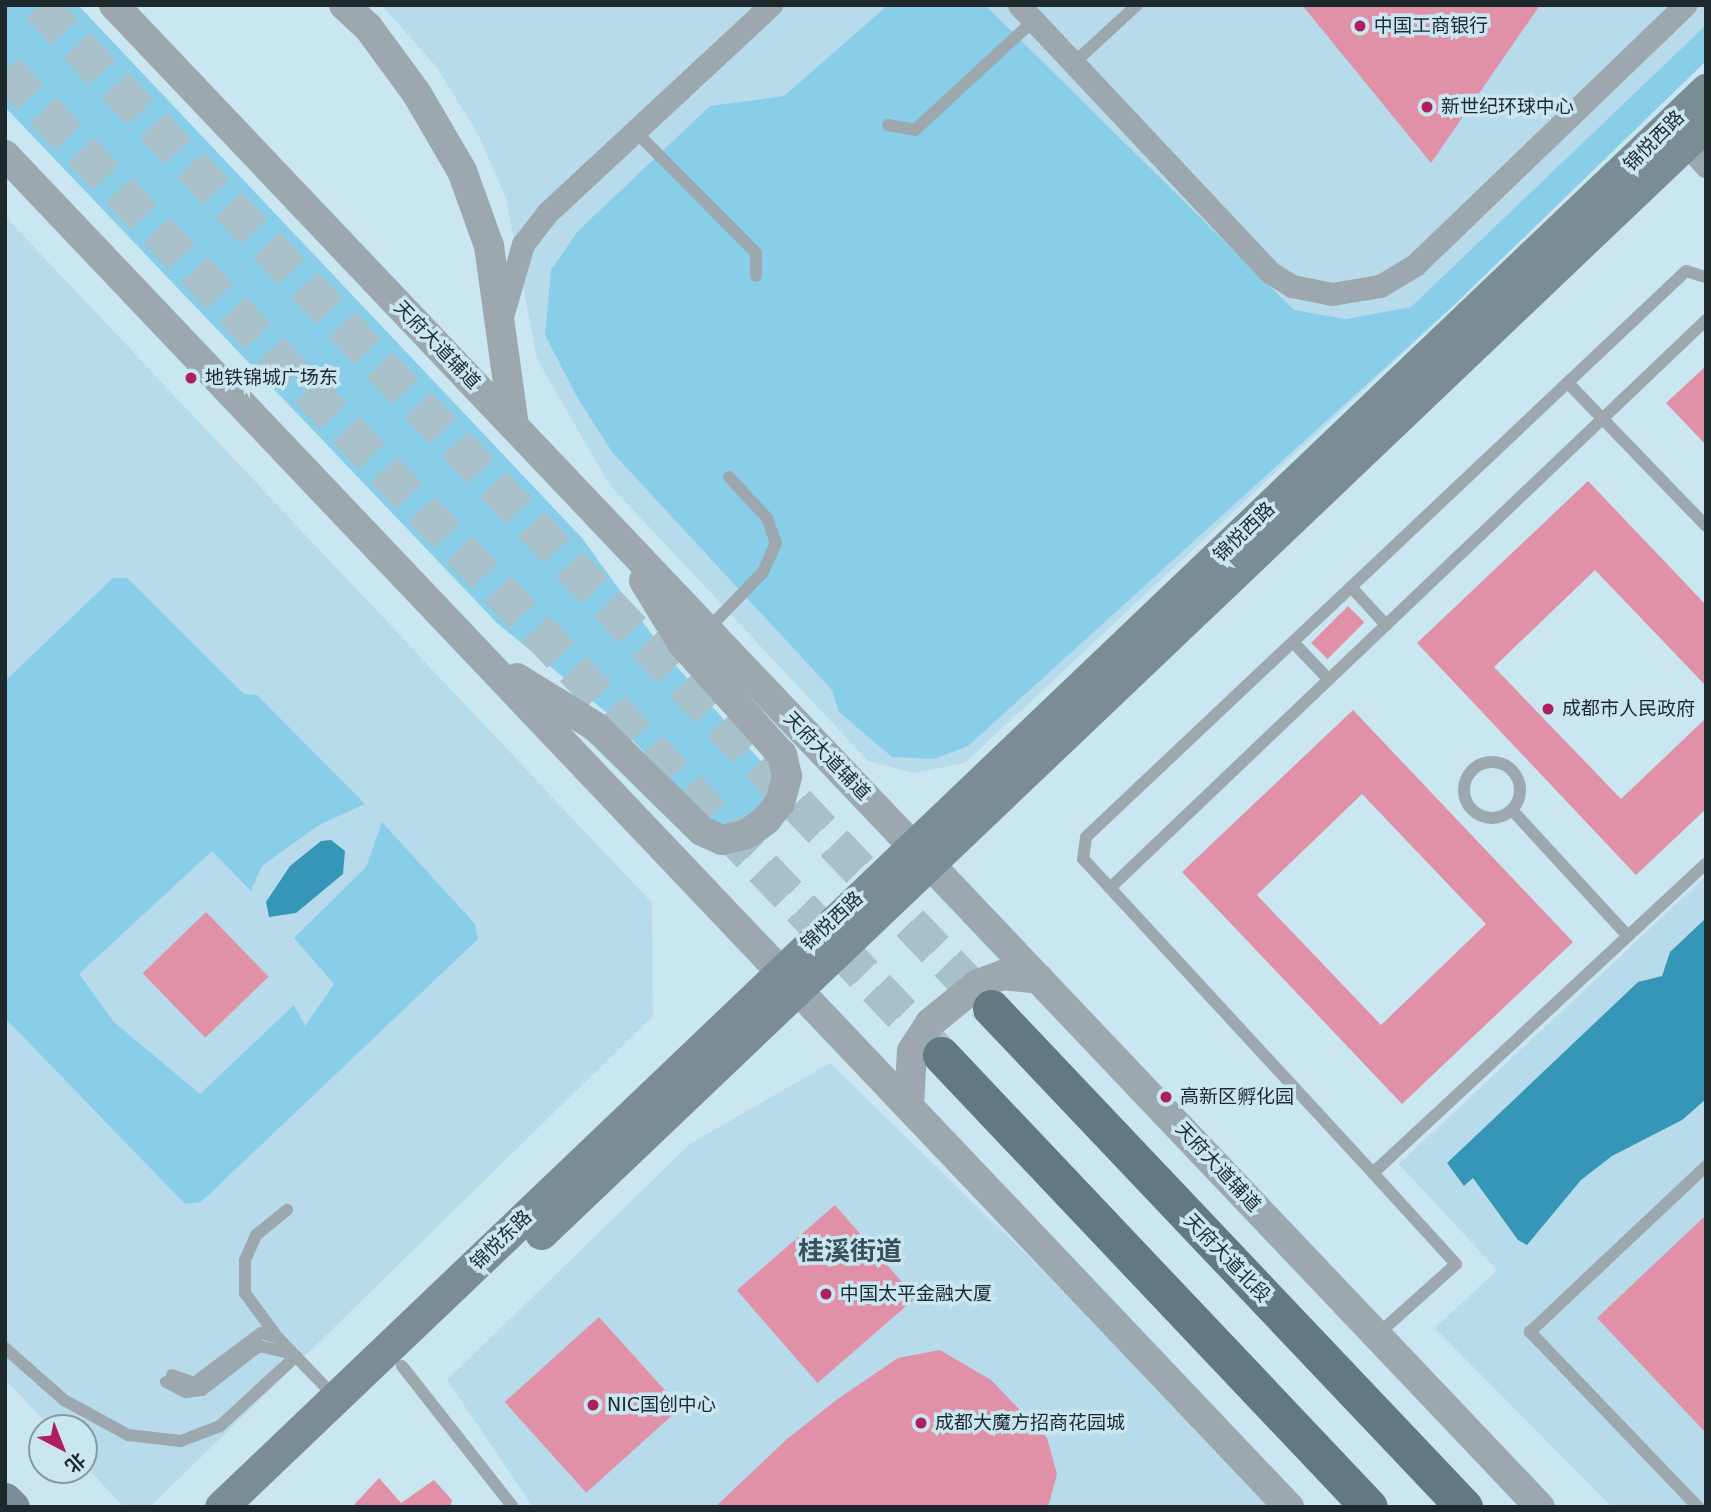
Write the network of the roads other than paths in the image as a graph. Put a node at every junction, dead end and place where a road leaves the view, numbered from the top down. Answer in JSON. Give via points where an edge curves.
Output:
{"nodes":[{"id":1,"x":114,"y":5,"type":"edge"},
{"id":2,"x":344,"y":5,"type":"edge"},
{"id":3,"x":771,"y":5,"type":"edge"},
{"id":4,"x":1137,"y":5,"type":"edge"},
{"id":5,"x":1685,"y":5,"type":"edge"},
{"id":6,"x":1026,"y":12,"type":"edge"},
{"id":7,"x":1076,"y":61,"type":"junction"},
{"id":8,"x":1706,"y":90,"type":"edge"},
{"id":9,"x":888,"y":125,"type":"dead end"},
{"id":10,"x":636,"y":132,"type":"junction"},
{"id":11,"x":1699,"y":145,"type":"edge"},
{"id":12,"x":5,"y":155,"type":"edge"},
{"id":13,"x":756,"y":276,"type":"dead end"},
{"id":14,"x":1706,"y":277,"type":"edge"},
{"id":15,"x":1706,"y":320,"type":"edge"},
{"id":16,"x":500,"y":323,"type":"junction"},
{"id":17,"x":1568,"y":383,"type":"junction"},
{"id":18,"x":1604,"y":419,"type":"junction"},
{"id":19,"x":514,"y":426,"type":"junction"},
{"id":20,"x":729,"y":477,"type":"dead end"},
{"id":21,"x":1706,"y":526,"type":"edge"},
{"id":22,"x":614,"y":531,"type":"junction"},
{"id":23,"x":1351,"y":587,"type":"junction"},
{"id":24,"x":1387,"y":625,"type":"junction"},
{"id":25,"x":707,"y":630,"type":"junction"},
{"id":26,"x":1293,"y":642,"type":"junction"},
{"id":27,"x":481,"y":656,"type":"junction"},
{"id":28,"x":1329,"y":680,"type":"junction"},
{"id":29,"x":1512,"y":810,"type":"junction"},
{"id":30,"x":922,"y":855,"type":"junction"},
{"id":31,"x":1706,"y":863,"type":"edge"},
{"id":32,"x":1110,"y":888,"type":"junction"},
{"id":33,"x":1628,"y":936,"type":"junction"},
{"id":34,"x":1039,"y":979,"type":"junction"},
{"id":35,"x":788,"y":980,"type":"junction"},
{"id":36,"x":991,"y":1008,"type":"tunnel mouth"},
{"id":37,"x":941,"y":1055,"type":"tunnel mouth"},
{"id":38,"x":909,"y":1106,"type":"junction"},
{"id":39,"x":1706,"y":1167,"type":"edge"},
{"id":40,"x":1373,"y":1173,"type":"junction"},
{"id":41,"x":287,"y":1210,"type":"dead end"},
{"id":42,"x":1377,"y":1335,"type":"junction"},
{"id":43,"x":278,"y":1338,"type":"junction"},
{"id":44,"x":5,"y":1348,"type":"edge"},
{"id":45,"x":296,"y":1356,"type":"junction"},
{"id":46,"x":401,"y":1366,"type":"junction"},
{"id":47,"x":336,"y":1398,"type":"junction"},
{"id":48,"x":5,"y":1499,"type":"edge"},
{"id":49,"x":1706,"y":1499,"type":"edge"},
{"id":50,"x":13,"y":1507,"type":"edge"},
{"id":51,"x":221,"y":1507,"type":"edge"},
{"id":52,"x":254,"y":1507,"type":"edge"},
{"id":53,"x":513,"y":1507,"type":"edge"},
{"id":54,"x":1289,"y":1507,"type":"edge"},
{"id":55,"x":1369,"y":1507,"type":"edge"},
{"id":56,"x":1464,"y":1507,"type":"edge"},
{"id":57,"x":1540,"y":1507,"type":"edge"},
{"id":58,"x":1698,"y":1507,"type":"edge"}],
"edges":[{"from":1,"to":19,"type":"street","name":"天府大道辅道"},
{"from":2,"to":16,"type":"street","via":[[368,27],[417,94],[462,171],[489,246]]},
{"from":3,"to":10,"type":"street"},
{"from":4,"to":7,"type":"lane"},
{"from":5,"to":7,"type":"street","via":[[1415,265],[1380,286],[1332,294],[1292,286],[1270,273]]},
{"from":6,"to":7,"type":"street"},
{"from":6,"to":9,"type":"lane","via":[[915,130]]},
{"from":8,"to":30,"type":"main road","name":"锦悦西路"},
{"from":10,"to":13,"type":"lane","via":[[756,253]]},
{"from":10,"to":16,"type":"street","via":[[547,213],[523,244]]},
{"from":11,"to":30,"type":"main road","name":"锦悦西路"},
{"from":12,"to":27,"type":"street"},
{"from":14,"to":17,"type":"lane","via":[[1686,271]]},
{"from":15,"to":18,"type":"lane"},
{"from":16,"to":19,"type":"street"},
{"from":17,"to":18,"type":"lane"},
{"from":17,"to":23,"type":"lane"},
{"from":18,"to":21,"type":"lane"},
{"from":18,"to":24,"type":"lane"},
{"from":19,"to":22,"type":"street","name":"天府大道辅道"},
{"from":20,"to":25,"type":"lane","via":[[767,518],[776,543],[763,572]]},
{"from":22,"to":25,"type":"street","name":"天府大道辅道"},
{"from":22,"to":27,"type":"street","via":[[682,643],[782,755],[787,776],[780,803],[766,820],[747,834],[722,840],[702,831],[596,727]]},
{"from":23,"to":24,"type":"lane"},
{"from":23,"to":26,"type":"lane"},
{"from":24,"to":28,"type":"lane"},
{"from":25,"to":30,"type":"street","name":"天府大道辅道"},
{"from":26,"to":28,"type":"lane"},
{"from":26,"to":32,"type":"lane","via":[[1086,837],[1083,859]]},
{"from":27,"to":35,"type":"street"},
{"from":28,"to":32,"type":"lane"},
{"from":29,"to":29,"type":"lane","via":[[1520,793],[1509,768],[1491,762],[1473,769],[1464,785],[1471,810],[1496,818]]},
{"from":29,"to":33,"type":"lane"},
{"from":30,"to":34,"type":"street","name":"天府大道辅道"},
{"from":30,"to":35,"type":"main road","name":"锦悦西路"},
{"from":31,"to":33,"type":"lane"},
{"from":32,"to":40,"type":"lane"},
{"from":33,"to":40,"type":"lane"},
{"from":34,"to":38,"type":"street","via":[[1003,975],[978,984],[930,1023],[912,1051]]},
{"from":34,"to":42,"type":"street","name":"天府大道辅道"},
{"from":35,"to":38,"type":"street"},
{"from":35,"to":46,"type":"main road","name":"锦悦东路"},
{"from":35,"to":47,"type":"main road","name":"锦悦东路"},
{"from":36,"to":56,"type":"main road","name":"天府大道北段"},
{"from":37,"to":55,"type":"main road"},
{"from":38,"to":54,"type":"street"},
{"from":39,"to":58,"type":"lane","via":[[1530,1332]]},
{"from":40,"to":42,"type":"lane","via":[[1457,1264]]},
{"from":41,"to":43,"type":"lane","via":[[256,1235],[245,1261],[245,1293]]},
{"from":42,"to":57,"type":"street","name":"天府大道辅道"},
{"from":43,"to":45,"type":"lane"},
{"from":43,"to":45,"type":"lane","via":[[261,1333],[194,1383],[169,1378],[186,1392],[202,1390],[259,1346],[274,1346]]},
{"from":44,"to":45,"type":"lane","via":[[64,1400],[128,1435],[181,1441],[220,1426]]},
{"from":45,"to":47,"type":"lane"},
{"from":46,"to":52,"type":"main road","name":"锦悦东路"},
{"from":46,"to":53,"type":"lane"},
{"from":47,"to":51,"type":"main road","name":"锦悦东路"},
{"from":48,"to":50,"type":"main road"},
{"from":49,"to":58,"type":"lane"}]}
